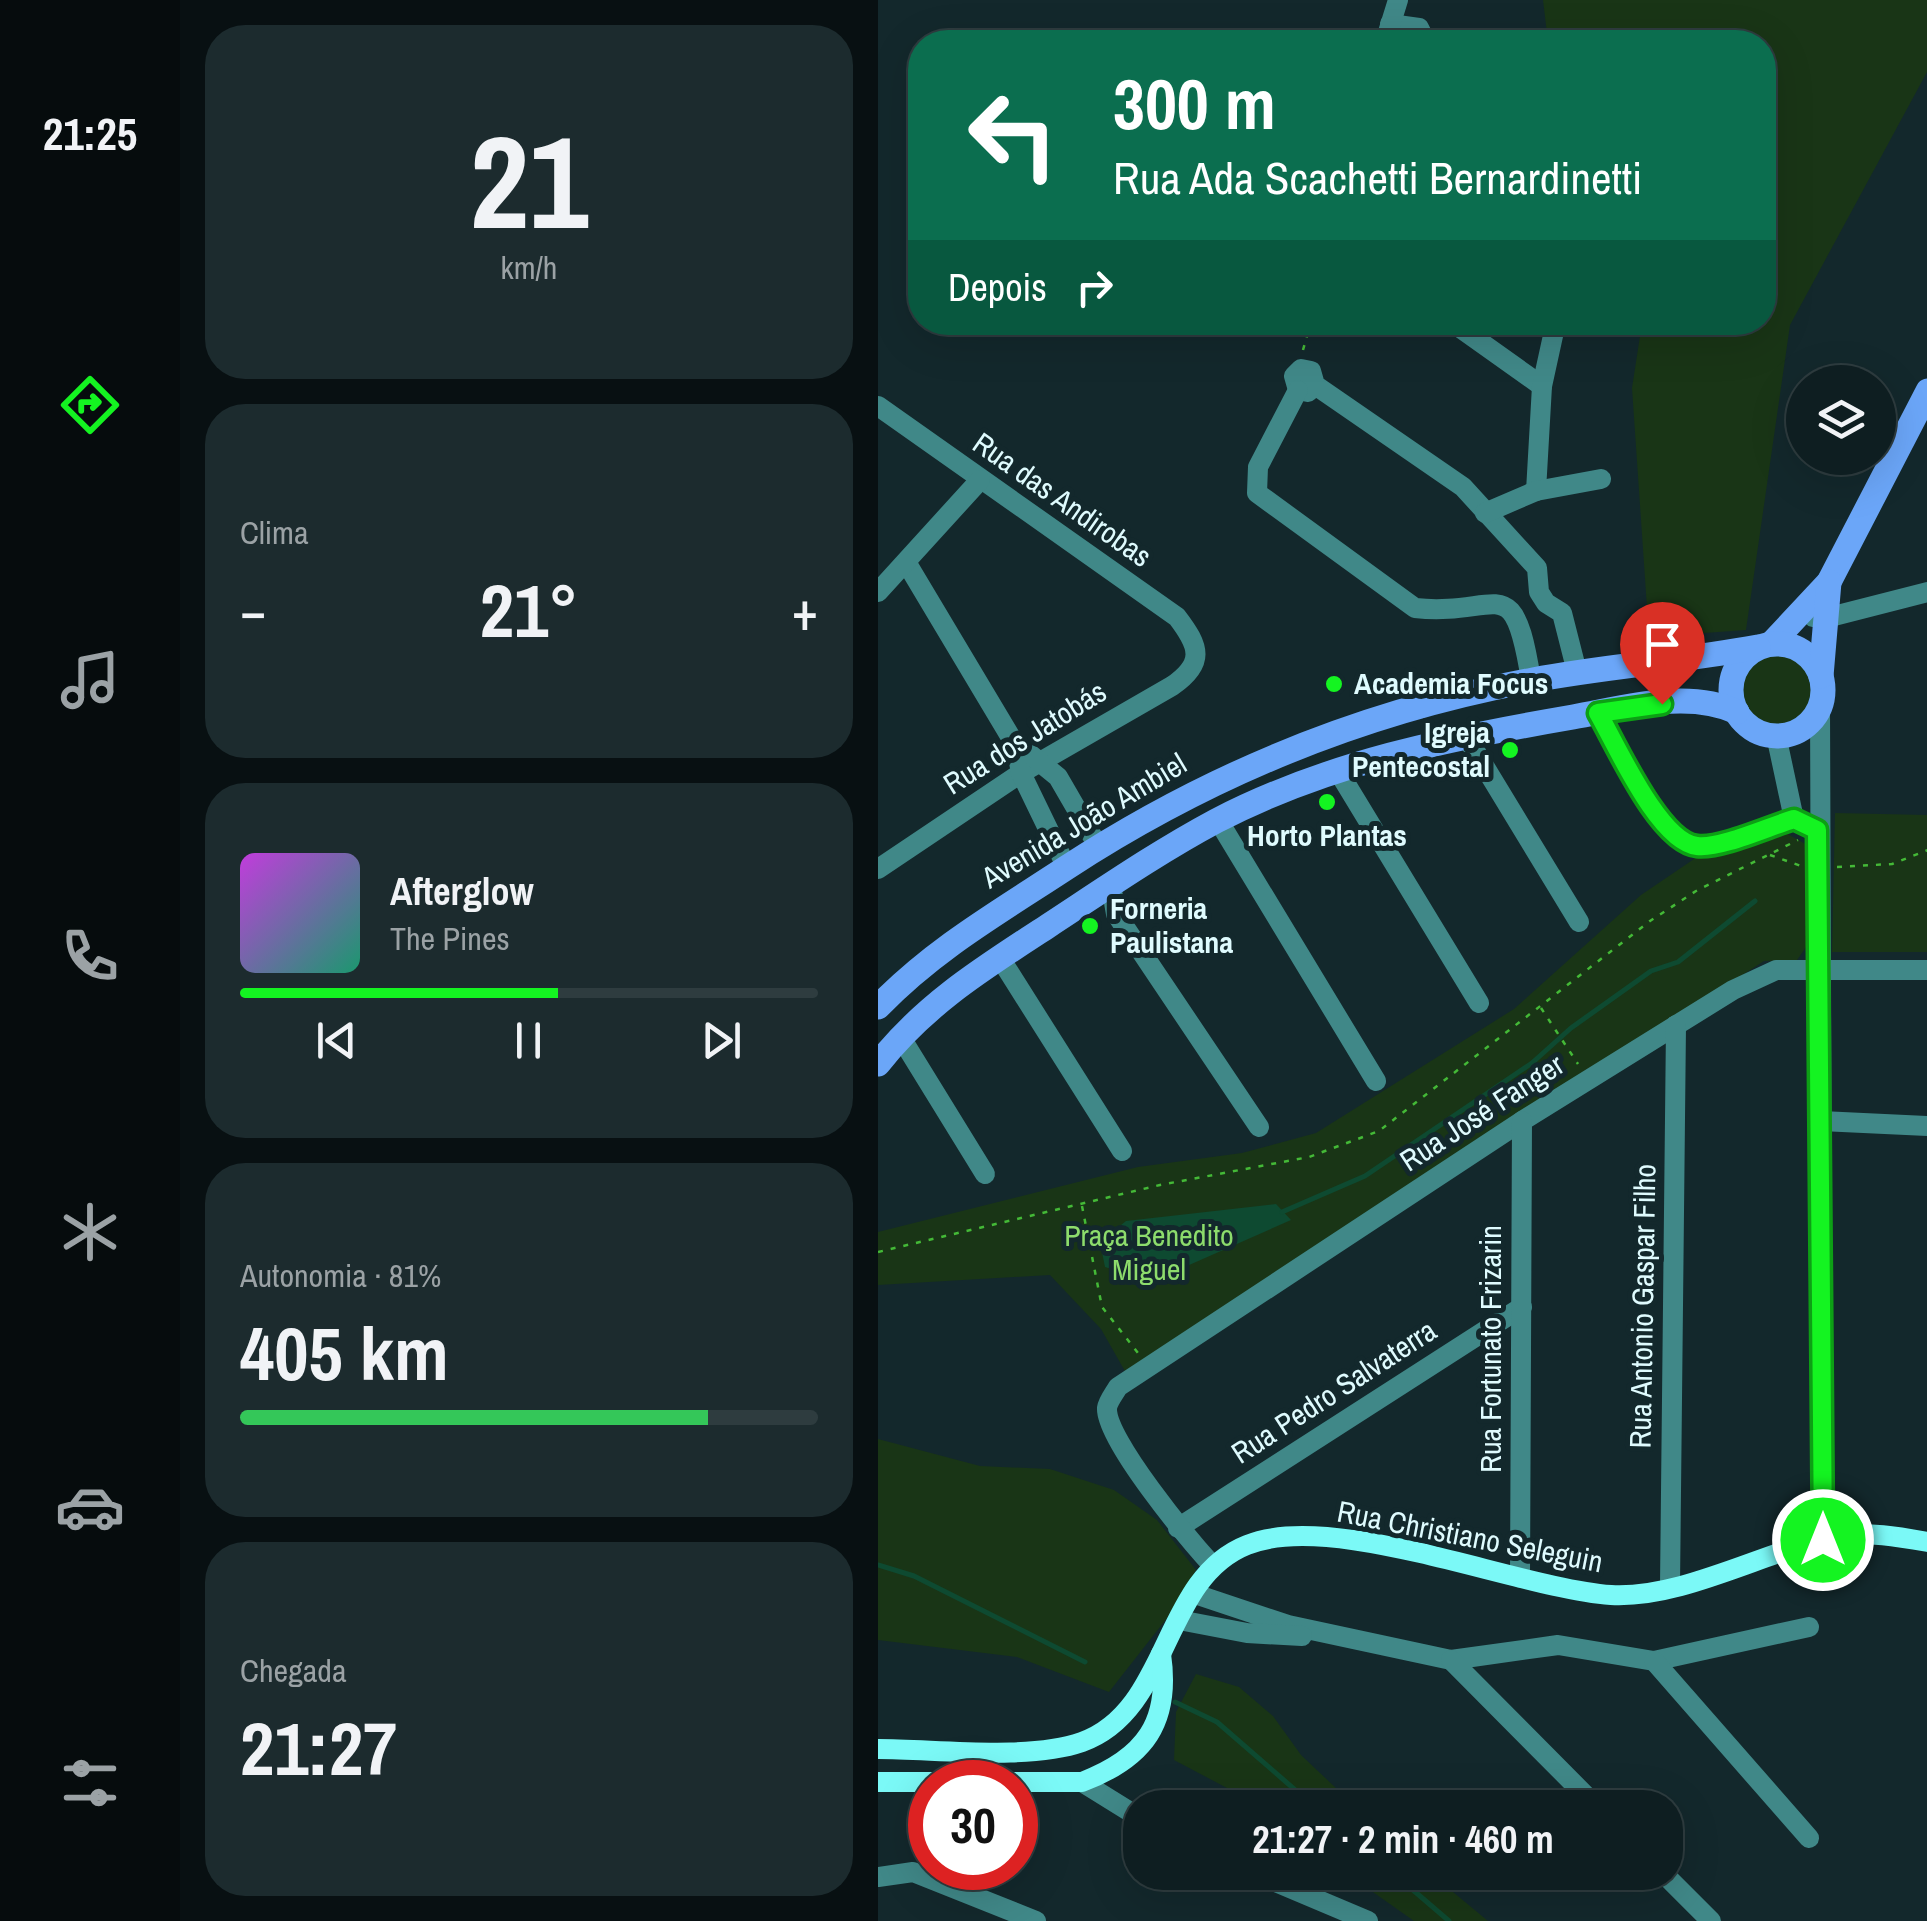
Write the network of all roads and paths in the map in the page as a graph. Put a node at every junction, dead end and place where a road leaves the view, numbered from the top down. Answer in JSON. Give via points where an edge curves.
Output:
{"nodes":[{"id":1,"x":1398,"y":0,"type":"edge"},
{"id":2,"x":1388,"y":30,"type":"edge"},
{"id":3,"x":1309,"y":335,"type":"edge"},
{"id":4,"x":1470,"y":335,"type":"edge"},
{"id":5,"x":1553,"y":335,"type":"edge"},
{"id":6,"x":1304,"y":382,"type":"junction"},
{"id":7,"x":1542,"y":386,"type":"junction"},
{"id":8,"x":1928,"y":391,"type":"edge"},
{"id":9,"x":878,"y":406,"type":"edge"},
{"id":10,"x":1600,"y":479,"type":"dead end"},
{"id":11,"x":980,"y":480,"type":"junction"},
{"id":12,"x":1536,"y":491,"type":"junction"},
{"id":13,"x":1485,"y":514,"type":"junction"},
{"id":14,"x":906,"y":562,"type":"junction"},
{"id":15,"x":1829,"y":582,"type":"junction"},
{"id":16,"x":878,"y":592,"type":"edge"},
{"id":17,"x":1928,"y":592,"type":"edge"},
{"id":18,"x":1800,"y":616,"type":"junction"},
{"id":19,"x":1826,"y":618,"type":"junction"},
{"id":20,"x":1765,"y":645,"type":"junction"},
{"id":21,"x":1196,"y":655,"type":"joint"},
{"id":22,"x":1577,"y":672,"type":"junction"},
{"id":23,"x":1821,"y":676,"type":"junction"},
{"id":24,"x":1532,"y":680,"type":"junction"},
{"id":25,"x":1820,"y":706,"type":"junction"},
{"id":26,"x":1736,"y":712,"type":"junction"},
{"id":27,"x":1598,"y":713,"type":"junction"},
{"id":28,"x":1776,"y":735,"type":"junction"},
{"id":29,"x":1466,"y":736,"type":"junction"},
{"id":30,"x":1016,"y":746,"type":"junction"},
{"id":31,"x":1041,"y":761,"type":"junction"},
{"id":32,"x":1338,"y":771,"type":"junction"},
{"id":33,"x":1021,"y":772,"type":"junction"},
{"id":34,"x":1794,"y":819,"type":"junction"},
{"id":35,"x":1218,"y":820,"type":"junction"},
{"id":36,"x":1817,"y":830,"type":"junction"},
{"id":37,"x":1098,"y":846,"type":"junction"},
{"id":38,"x":1928,"y":850,"type":"edge"},
{"id":39,"x":1770,"y":855,"type":"dead end"},
{"id":40,"x":1817,"y":866,"type":"junction"},
{"id":41,"x":1067,"y":868,"type":"junction"},
{"id":42,"x":878,"y":869,"type":"edge"},
{"id":43,"x":1112,"y":885,"type":"junction"},
{"id":44,"x":1086,"y":902,"type":"junction"},
{"id":45,"x":1116,"y":914,"type":"junction"},
{"id":46,"x":1579,"y":922,"type":"dead end"},
{"id":47,"x":1000,"y":958,"type":"junction"},
{"id":48,"x":1928,"y":970,"type":"edge"},
{"id":49,"x":1818,"y":971,"type":"junction"},
{"id":50,"x":1479,"y":1004,"type":"dead end"},
{"id":51,"x":878,"y":1007,"type":"edge"},
{"id":52,"x":1540,"y":1007,"type":"dead end"},
{"id":53,"x":1676,"y":1025,"type":"junction"},
{"id":54,"x":900,"y":1036,"type":"junction"},
{"id":55,"x":1567,"y":1048,"type":"dead end"},
{"id":56,"x":878,"y":1064,"type":"edge"},
{"id":57,"x":1376,"y":1081,"type":"dead end"},
{"id":58,"x":1821,"y":1120,"type":"junction"},
{"id":59,"x":1522,"y":1121,"type":"junction"},
{"id":60,"x":1928,"y":1126,"type":"edge"},
{"id":61,"x":1259,"y":1127,"type":"dead end"},
{"id":62,"x":1122,"y":1151,"type":"dead end"},
{"id":63,"x":985,"y":1174,"type":"dead end"},
{"id":64,"x":1082,"y":1204,"type":"dead end"},
{"id":65,"x":1522,"y":1307,"type":"junction"},
{"id":66,"x":1154,"y":1364,"type":"junction"},
{"id":67,"x":1178,"y":1528,"type":"junction"},
{"id":68,"x":1823,"y":1540,"type":"junction"},
{"id":69,"x":1928,"y":1542,"type":"edge"},
{"id":70,"x":1213,"y":1566,"type":"junction"},
{"id":71,"x":1520,"y":1578,"type":"junction"},
{"id":72,"x":1670,"y":1586,"type":"junction"},
{"id":73,"x":1196,"y":1594,"type":"junction"},
{"id":74,"x":1179,"y":1620,"type":"junction"},
{"id":75,"x":1809,"y":1627,"type":"dead end"},
{"id":76,"x":1339,"y":1633,"type":"junction"},
{"id":77,"x":1160,"y":1650,"type":"junction"},
{"id":78,"x":1451,"y":1660,"type":"junction"},
{"id":79,"x":1654,"y":1661,"type":"junction"},
{"id":80,"x":1135,"y":1702,"type":"junction"},
{"id":81,"x":1158,"y":1721,"type":"junction"},
{"id":82,"x":878,"y":1749,"type":"edge"},
{"id":83,"x":878,"y":1782,"type":"edge"},
{"id":84,"x":1082,"y":1782,"type":"junction"},
{"id":85,"x":1580,"y":1790,"type":"edge"},
{"id":86,"x":1123,"y":1807,"type":"edge"},
{"id":87,"x":1808,"y":1838,"type":"dead end"},
{"id":88,"x":878,"y":1877,"type":"edge"},
{"id":89,"x":1295,"y":1890,"type":"edge"},
{"id":90,"x":1680,"y":1890,"type":"edge"},
{"id":91,"x":1036,"y":1921,"type":"edge"},
{"id":92,"x":1368,"y":1921,"type":"edge"},
{"id":93,"x":1710,"y":1921,"type":"edge"}],
"edges":[{"from":1,"to":2,"type":"street"},
{"from":3,"to":6,"type":"path"},
{"from":4,"to":7,"type":"street"},
{"from":5,"to":7,"type":"street"},
{"from":6,"to":13,"type":"street","via":[[1463,487]]},
{"from":6,"to":24,"type":"street","via":[[1258,467],[1257,494],[1415,608],[1509,608],[1522,621]]},
{"from":7,"to":12,"type":"street"},
{"from":8,"to":15,"type":"main road"},
{"from":9,"to":11,"type":"street","name":"Rua das Andirobas"},
{"from":10,"to":12,"type":"street"},
{"from":11,"to":14,"type":"street"},
{"from":11,"to":21,"type":"street","name":"Rua das Andirobas","via":[[1177,617]]},
{"from":12,"to":13,"type":"street"},
{"from":13,"to":22,"type":"street","via":[[1537,568],[1539,592],[1562,613]]},
{"from":14,"to":16,"type":"street"},
{"from":14,"to":30,"type":"street"},
{"from":15,"to":18,"type":"main road"},
{"from":15,"to":19,"type":"main road"},
{"from":17,"to":19,"type":"street"},
{"from":18,"to":19,"type":"street"},
{"from":18,"to":20,"type":"main road"},
{"from":19,"to":23,"type":"main road"},
{"from":20,"to":22,"type":"main road","name":"Avenida João Ambiel"},
{"from":20,"to":23,"type":"main road","via":[[1802,651]]},
{"from":20,"to":26,"type":"main road","via":[[1736,668]]},
{"from":21,"to":31,"type":"street","name":"Rua dos Jatobás","via":[[1191,673],[1172,686]]},
{"from":22,"to":24,"type":"main road","name":"Avenida João Ambiel"},
{"from":23,"to":25,"type":"main road"},
{"from":24,"to":37,"type":"main road","name":"Avenida João Ambiel","via":[[1404,710],[1295,746],[1224,776]]},
{"from":25,"to":28,"type":"main road","via":[[1801,729]]},
{"from":25,"to":36,"type":"street"},
{"from":26,"to":27,"type":"main road","via":[[1694,700]]},
{"from":26,"to":28,"type":"main road","via":[[1758,732]]},
{"from":27,"to":29,"type":"main road"},
{"from":27,"to":34,"type":"street","via":[[1658,817],[1682,841],[1702,847]]},
{"from":28,"to":34,"type":"street"},
{"from":29,"to":32,"type":"main road"},
{"from":29,"to":46,"type":"street"},
{"from":30,"to":31,"type":"street"},
{"from":30,"to":33,"type":"street"},
{"from":31,"to":33,"type":"street","name":"Rua dos Jatobás"},
{"from":31,"to":37,"type":"street"},
{"from":32,"to":35,"type":"main road"},
{"from":32,"to":50,"type":"street"},
{"from":33,"to":41,"type":"street"},
{"from":33,"to":42,"type":"street","name":"Rua dos Jatobás"},
{"from":34,"to":36,"type":"street"},
{"from":35,"to":43,"type":"main road"},
{"from":35,"to":57,"type":"street"},
{"from":36,"to":40,"type":"street"},
{"from":37,"to":41,"type":"main road","name":"Avenida João Ambiel"},
{"from":37,"to":43,"type":"main road","via":[[1111,867]]},
{"from":38,"to":40,"type":"path","via":[[1892,864]]},
{"from":39,"to":40,"type":"path"},
{"from":40,"to":49,"type":"street"},
{"from":41,"to":44,"type":"main road","via":[[1070,892]]},
{"from":41,"to":51,"type":"main road","name":"Avenida João Ambiel","via":[[957,936]]},
{"from":43,"to":44,"type":"main road"},
{"from":43,"to":45,"type":"street"},
{"from":44,"to":45,"type":"street"},
{"from":44,"to":47,"type":"main road"},
{"from":45,"to":61,"type":"street"},
{"from":47,"to":54,"type":"main road","via":[[937,1000]]},
{"from":47,"to":62,"type":"street"},
{"from":48,"to":49,"type":"street","name":"Rua José Fanger"},
{"from":49,"to":53,"type":"street","name":"Rua José Fanger","via":[[1776,970]]},
{"from":49,"to":58,"type":"street"},
{"from":52,"to":55,"type":"path"},
{"from":53,"to":59,"type":"street","name":"Rua José Fanger"},
{"from":53,"to":72,"type":"street","name":"Rua Antonio Gaspar Filho"},
{"from":54,"to":56,"type":"main road"},
{"from":54,"to":63,"type":"street"},
{"from":58,"to":60,"type":"street"},
{"from":58,"to":68,"type":"street"},
{"from":59,"to":65,"type":"street","name":"Rua Fortunato Frizarin"},
{"from":59,"to":66,"type":"street","name":"Rua José Fanger"},
{"from":64,"to":66,"type":"path","via":[[1102,1307],[1134,1350]]},
{"from":65,"to":67,"type":"street","name":"Rua Pedro Salvaterra"},
{"from":65,"to":71,"type":"street","name":"Rua Fortunato Frizarin"},
{"from":66,"to":67,"type":"street","name":"Rua José Fanger","via":[[1118,1387],[1107,1405],[1109,1422]]},
{"from":67,"to":70,"type":"street"},
{"from":68,"to":69,"type":"main road","name":"Rua Christiano Seleguin","via":[[1878,1535]]},
{"from":68,"to":72,"type":"main road","name":"Rua Christiano Seleguin"},
{"from":70,"to":71,"type":"main road","name":"Rua Christiano Seleguin","via":[[1246,1545],[1297,1536],[1479,1565]]},
{"from":70,"to":73,"type":"main road"},
{"from":71,"to":72,"type":"main road","name":"Rua Christiano Seleguin","via":[[1614,1595]]},
{"from":73,"to":74,"type":"main road"},
{"from":73,"to":76,"type":"street","via":[[1288,1625]]},
{"from":74,"to":76,"type":"street","via":[[1286,1637]]},
{"from":74,"to":77,"type":"main road"},
{"from":75,"to":79,"type":"street"},
{"from":76,"to":78,"type":"street"},
{"from":77,"to":80,"type":"main road"},
{"from":77,"to":81,"type":"main road","via":[[1166,1688]]},
{"from":78,"to":79,"type":"street","via":[[1558,1645]]},
{"from":78,"to":85,"type":"street"},
{"from":79,"to":87,"type":"street"},
{"from":80,"to":81,"type":"main road","via":[[1151,1708]]},
{"from":80,"to":82,"type":"main road","via":[[1098,1733],[1054,1748]]},
{"from":81,"to":84,"type":"main road","via":[[1141,1748]]},
{"from":83,"to":84,"type":"main road"},
{"from":84,"to":86,"type":"street"},
{"from":88,"to":91,"type":"street","via":[[913,1872]]},
{"from":89,"to":92,"type":"street"},
{"from":90,"to":93,"type":"street"}]}
